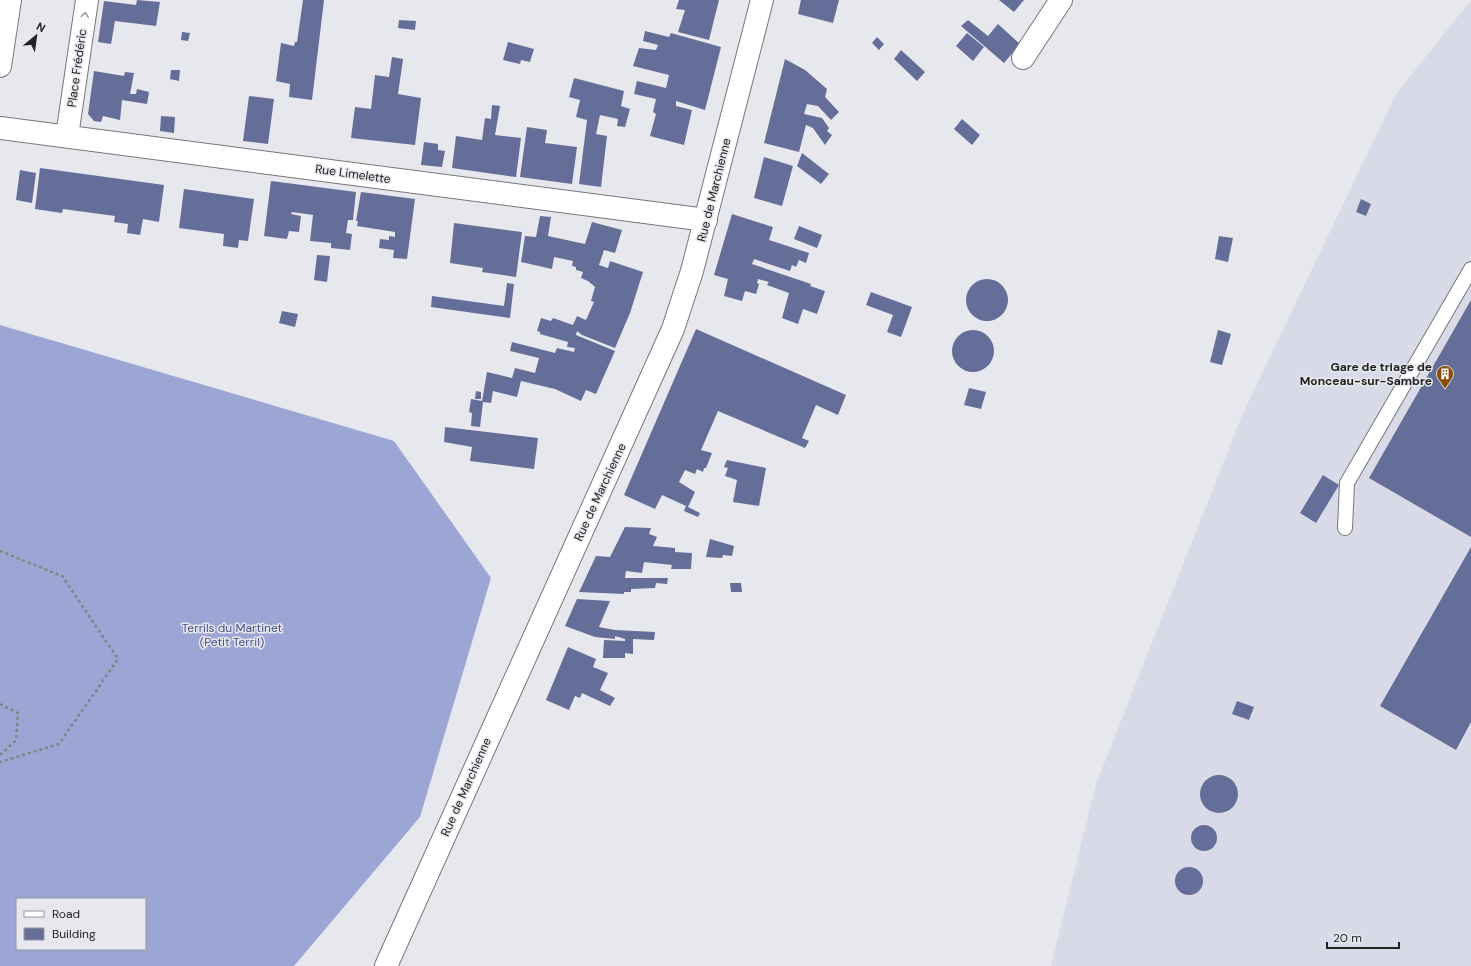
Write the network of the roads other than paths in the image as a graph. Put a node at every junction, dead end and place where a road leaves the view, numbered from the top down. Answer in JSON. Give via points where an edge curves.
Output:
{"nodes":[{"id":1,"x":10,"y":0,"type":"edge"},
{"id":2,"x":87,"y":0,"type":"edge"},
{"id":3,"x":762,"y":0,"type":"edge"},
{"id":4,"x":1061,"y":0,"type":"edge"},
{"id":5,"x":1024,"y":58,"type":"dead end"},
{"id":6,"x":0,"y":66,"type":"edge"},
{"id":7,"x":0,"y":128,"type":"edge"},
{"id":8,"x":67,"y":136,"type":"junction"},
{"id":9,"x":706,"y":220,"type":"junction"},
{"id":10,"x":1471,"y":269,"type":"edge"},
{"id":11,"x":1345,"y":528,"type":"dead end"},
{"id":12,"x":386,"y":966,"type":"edge"}],
"edges":[{"from":1,"to":6,"type":"main road"},
{"from":8,"to":2,"type":"main road","name":"Place Frédéric","one_way":true},
{"from":3,"to":9,"type":"main road","name":"Rue de Marchienne"},
{"from":4,"to":5,"type":"main road"},
{"from":7,"to":8,"type":"main road","name":"Rue Limelette"},
{"from":8,"to":9,"type":"main road","name":"Rue Limelette"},
{"from":9,"to":12,"type":"main road","name":"Rue de Marchienne","via":[[688,286],[666,345]]},
{"from":10,"to":11,"type":"lane","via":[[1347,483]]}]}
